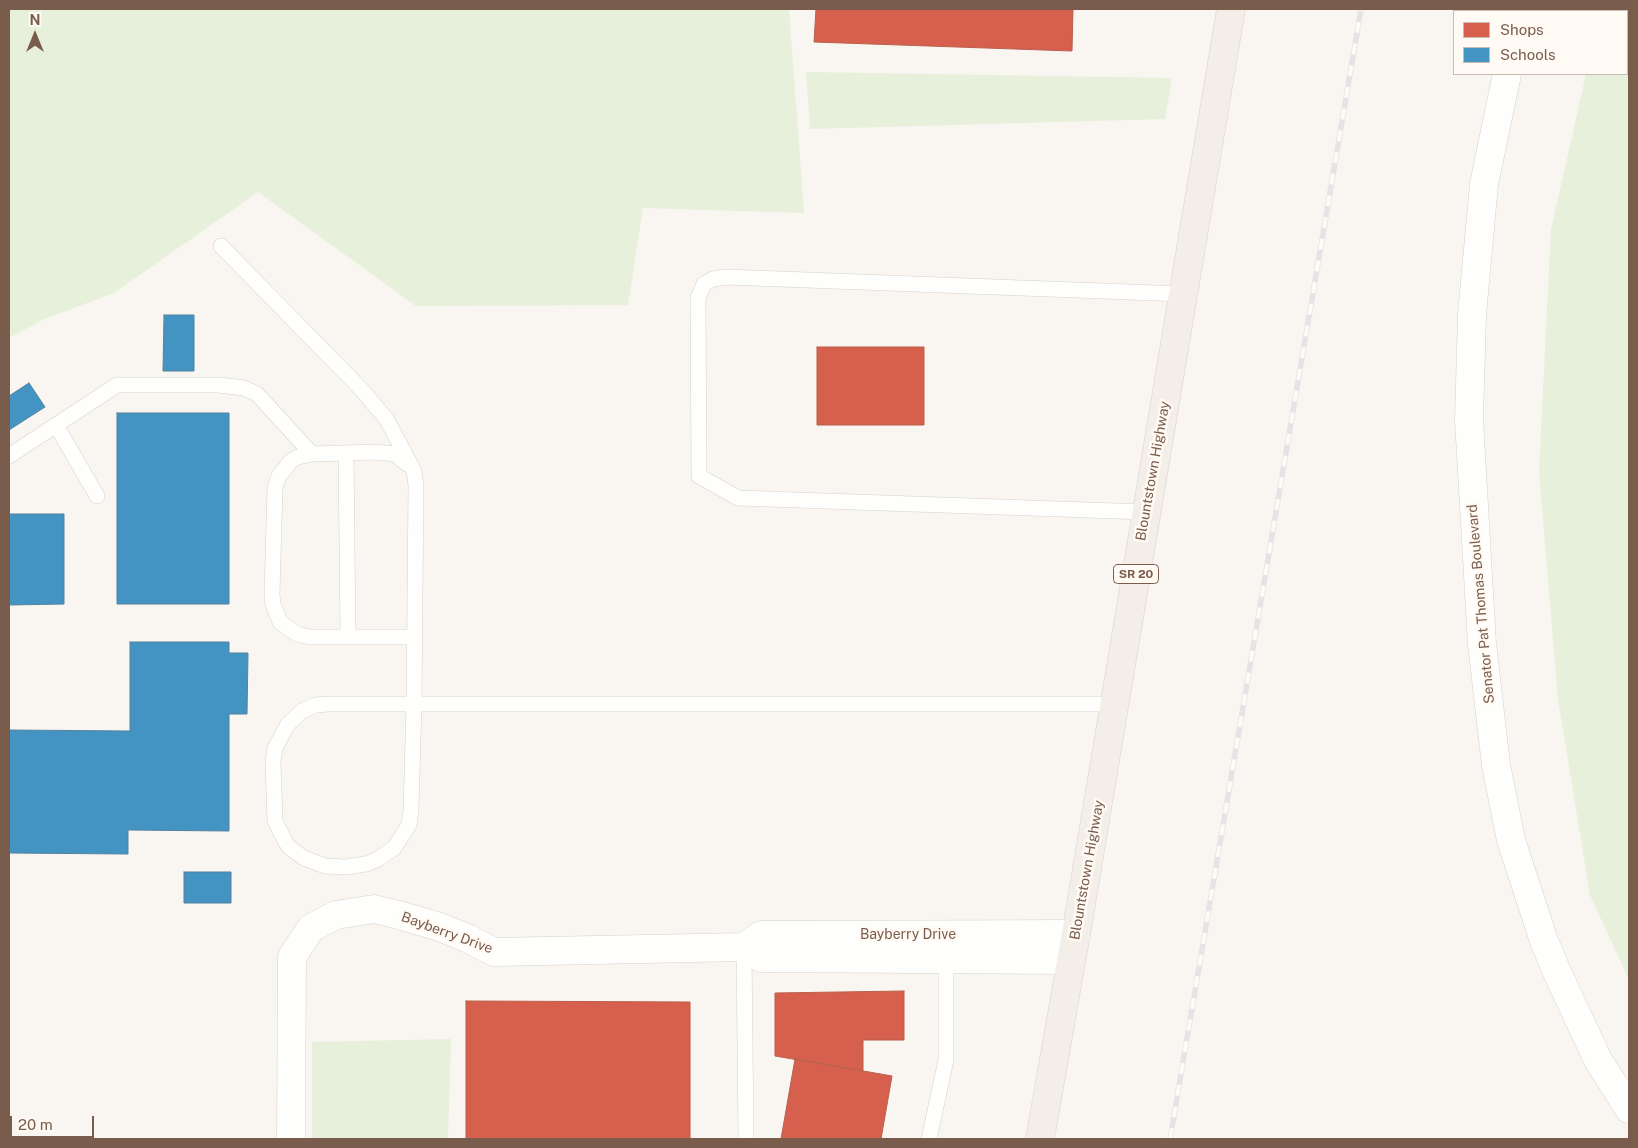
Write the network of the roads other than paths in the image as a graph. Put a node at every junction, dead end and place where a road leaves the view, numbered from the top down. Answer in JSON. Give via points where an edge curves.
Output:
{"nodes":[{"id":1,"x":1231,"y":9,"type":"edge"},
{"id":2,"x":1508,"y":75,"type":"edge"},
{"id":3,"x":221,"y":246,"type":"dead end"},
{"id":4,"x":1183,"y":294,"type":"junction"},
{"id":5,"x":56,"y":425,"type":"junction"},
{"id":6,"x":346,"y":453,"type":"junction"},
{"id":7,"x":312,"y":454,"type":"junction"},
{"id":8,"x":9,"y":456,"type":"edge"},
{"id":9,"x":414,"y":471,"type":"junction"},
{"id":10,"x":97,"y":496,"type":"dead end"},
{"id":11,"x":1146,"y":512,"type":"junction"},
{"id":12,"x":348,"y":637,"type":"junction"},
{"id":13,"x":415,"y":637,"type":"junction"},
{"id":14,"x":414,"y":704,"type":"junction"},
{"id":15,"x":1115,"y":704,"type":"junction"},
{"id":16,"x":744,"y":947,"type":"junction"},
{"id":17,"x":1074,"y":947,"type":"junction"},
{"id":18,"x":946,"y":959,"type":"junction"},
{"id":19,"x":1629,"y":1109,"type":"edge"},
{"id":20,"x":291,"y":1139,"type":"edge"},
{"id":21,"x":746,"y":1139,"type":"edge"},
{"id":22,"x":929,"y":1139,"type":"edge"},
{"id":23,"x":1040,"y":1139,"type":"edge"}],
"edges":[{"from":1,"to":4,"type":"main road","name":"Blountstown Highway","number":"SR 20"},
{"from":2,"to":19,"type":"street","name":"Senator Pat Thomas Boulevard","via":[[1484,184],[1472,314],[1469,420],[1482,644],[1496,765],[1511,840],[1556,972],[1598,1060]]},
{"from":3,"to":9,"type":"lane","via":[[362,390],[387,420]]},
{"from":4,"to":11,"type":"main road","name":"Blountstown Highway","number":"SR 20"},
{"from":4,"to":11,"type":"lane","via":[[726,276],[704,284],[698,298],[699,476],[738,498]]},
{"from":5,"to":7,"type":"lane","via":[[117,385],[218,385],[244,388],[257,394]]},
{"from":5,"to":8,"type":"lane"},
{"from":5,"to":10,"type":"lane"},
{"from":6,"to":7,"type":"lane"},
{"from":6,"to":9,"type":"lane","via":[[395,454]]},
{"from":6,"to":12,"type":"lane"},
{"from":7,"to":12,"type":"lane","via":[[291,461],[275,487],[273,604],[280,622],[297,634]]},
{"from":9,"to":13,"type":"lane"},
{"from":11,"to":15,"type":"main road","name":"Blountstown Highway","number":"SR 20"},
{"from":12,"to":13,"type":"lane"},
{"from":13,"to":14,"type":"lane"},
{"from":14,"to":14,"type":"lane","via":[[316,705],[302,711],[288,724],[275,748],[273,762],[275,821],[290,848],[317,864],[346,867],[366,864],[394,848],[409,825]]},
{"from":14,"to":15,"type":"lane"},
{"from":15,"to":17,"type":"main road","name":"Blountstown Highway","number":"SR 20"},
{"from":16,"to":17,"type":"street","name":"Bayberry Drive","via":[[761,935]]},
{"from":16,"to":18,"type":"street","name":"Bayberry Drive","via":[[761,958]]},
{"from":16,"to":20,"type":"street","name":"Bayberry Drive","via":[[494,952],[437,926],[374,909],[336,915],[311,928],[292,957]]},
{"from":16,"to":21,"type":"lane"},
{"from":17,"to":18,"type":"street","name":"Bayberry Drive"},
{"from":17,"to":23,"type":"main road","name":"Blountstown Highway","number":"SR 20"},
{"from":18,"to":22,"type":"lane","via":[[946,1060]]}]}
